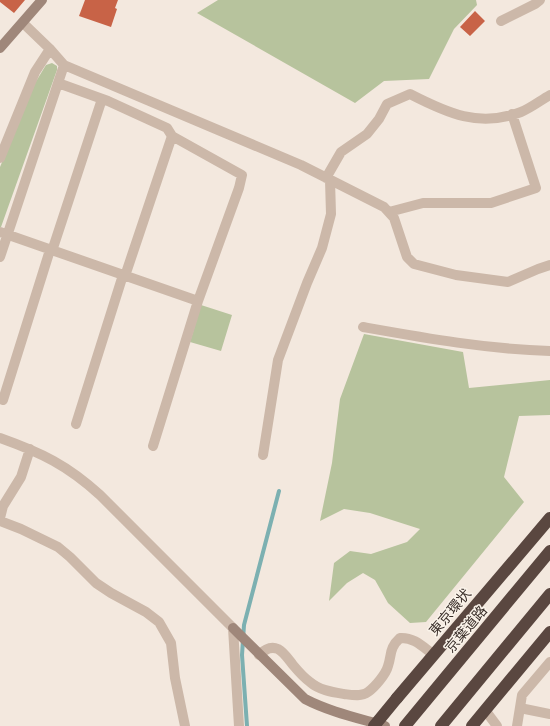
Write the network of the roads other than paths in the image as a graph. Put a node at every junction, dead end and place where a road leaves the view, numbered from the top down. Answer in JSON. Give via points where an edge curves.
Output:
{"nodes":[{"id":1,"x":42,"y":0,"type":"edge"},
{"id":2,"x":540,"y":0,"type":"edge"},
{"id":3,"x":501,"y":21,"type":"dead end"},
{"id":4,"x":22,"y":23,"type":"junction"},
{"id":5,"x":0,"y":48,"type":"edge"},
{"id":6,"x":50,"y":49,"type":"junction"},
{"id":7,"x":64,"y":65,"type":"junction"},
{"id":8,"x":58,"y":83,"type":"junction"},
{"id":9,"x":550,"y":95,"type":"edge"},
{"id":10,"x":102,"y":99,"type":"junction"},
{"id":11,"x":512,"y":114,"type":"junction"},
{"id":12,"x":172,"y":136,"type":"junction"},
{"id":13,"x":0,"y":158,"type":"edge"},
{"id":14,"x":328,"y":179,"type":"junction"},
{"id":15,"x":389,"y":212,"type":"junction"},
{"id":16,"x":4,"y":234,"type":"edge"},
{"id":17,"x":51,"y":251,"type":"junction"},
{"id":18,"x":0,"y":257,"type":"edge"},
{"id":19,"x":550,"y":266,"type":"edge"},
{"id":20,"x":124,"y":276,"type":"junction"},
{"id":21,"x":198,"y":301,"type":"junction"},
{"id":22,"x":363,"y":327,"type":"dead end"},
{"id":23,"x":550,"y":350,"type":"edge"},
{"id":24,"x":3,"y":400,"type":"dead end"},
{"id":25,"x":76,"y":424,"type":"dead end"},
{"id":26,"x":0,"y":438,"type":"edge"},
{"id":27,"x":153,"y":446,"type":"dead end"},
{"id":28,"x":30,"y":449,"type":"junction"},
{"id":29,"x":263,"y":455,"type":"dead end"},
{"id":30,"x":550,"y":518,"type":"edge"},
{"id":31,"x":0,"y":519,"type":"edge"},
{"id":32,"x":550,"y":551,"type":"edge"},
{"id":33,"x":550,"y":594,"type":"edge"},
{"id":34,"x":233,"y":628,"type":"junction"},
{"id":35,"x":550,"y":632,"type":"edge"},
{"id":36,"x":259,"y":655,"type":"junction"},
{"id":37,"x":434,"y":655,"type":"junction"},
{"id":38,"x":550,"y":662,"type":"edge"},
{"id":39,"x":520,"y":708,"type":"junction"},
{"id":40,"x":486,"y":710,"type":"junction"},
{"id":41,"x":550,"y":714,"type":"edge"},
{"id":42,"x":443,"y":723,"type":"edge"},
{"id":43,"x":186,"y":726,"type":"edge"},
{"id":44,"x":239,"y":726,"type":"edge"},
{"id":45,"x":374,"y":726,"type":"edge"},
{"id":46,"x":385,"y":726,"type":"edge"},
{"id":47,"x":405,"y":726,"type":"edge"},
{"id":48,"x":473,"y":726,"type":"edge"},
{"id":49,"x":497,"y":726,"type":"edge"},
{"id":50,"x":517,"y":726,"type":"edge"}],
"edges":[{"from":1,"to":4,"type":"street"},
{"from":2,"to":3,"type":"street"},
{"from":4,"to":5,"type":"street"},
{"from":4,"to":6,"type":"street"},
{"from":6,"to":7,"type":"street"},
{"from":6,"to":13,"type":"street","via":[[35,72]]},
{"from":7,"to":8,"type":"street"},
{"from":7,"to":14,"type":"street","via":[[301,165]]},
{"from":8,"to":10,"type":"street"},
{"from":8,"to":16,"type":"street"},
{"from":9,"to":11,"type":"street","via":[[522,112]]},
{"from":10,"to":12,"type":"street","via":[[168,128]]},
{"from":10,"to":17,"type":"street"},
{"from":11,"to":14,"type":"street","via":[[494,118],[465,117],[439,109],[410,94],[387,104],[367,134],[341,152]]},
{"from":11,"to":15,"type":"street","via":[[536,188],[491,204],[423,203]]},
{"from":12,"to":20,"type":"street"},
{"from":12,"to":21,"type":"street","via":[[242,175]]},
{"from":14,"to":15,"type":"street","via":[[384,207]]},
{"from":14,"to":29,"type":"street","via":[[331,214],[322,248],[278,360]]},
{"from":15,"to":19,"type":"street","via":[[394,218],[407,257],[414,264],[456,276],[508,282]]},
{"from":16,"to":17,"type":"street"},
{"from":16,"to":18,"type":"street"},
{"from":17,"to":20,"type":"street"},
{"from":17,"to":24,"type":"street"},
{"from":20,"to":21,"type":"street"},
{"from":20,"to":25,"type":"street"},
{"from":21,"to":27,"type":"street"},
{"from":22,"to":23,"type":"street","via":[[514,350]]},
{"from":26,"to":28,"type":"street"},
{"from":28,"to":31,"type":"street","via":[[21,477],[3,506]]},
{"from":28,"to":34,"type":"street","via":[[56,462],[84,481]]},
{"from":30,"to":37,"type":"highway","name":"東京環状"},
{"from":31,"to":43,"type":"street","via":[[58,547],[96,583],[159,622],[171,643],[175,678]]},
{"from":32,"to":47,"type":"highway","name":"京葉道路"},
{"from":33,"to":42,"type":"highway"},
{"from":34,"to":36,"type":"street"},
{"from":34,"to":44,"type":"street"},
{"from":35,"to":40,"type":"highway"},
{"from":36,"to":37,"type":"street","via":[[271,648],[279,649],[302,675],[315,685],[333,692],[358,695],[371,690],[386,672],[392,647],[400,638],[414,641]]},
{"from":36,"to":46,"type":"street","via":[[305,699],[316,705]]},
{"from":37,"to":45,"type":"highway","name":"東京環状","bridge":true},
{"from":38,"to":39,"type":"street","via":[[522,694]]},
{"from":39,"to":41,"type":"street"},
{"from":39,"to":50,"type":"street"},
{"from":40,"to":48,"type":"highway"},
{"from":40,"to":49,"type":"street"}]}
